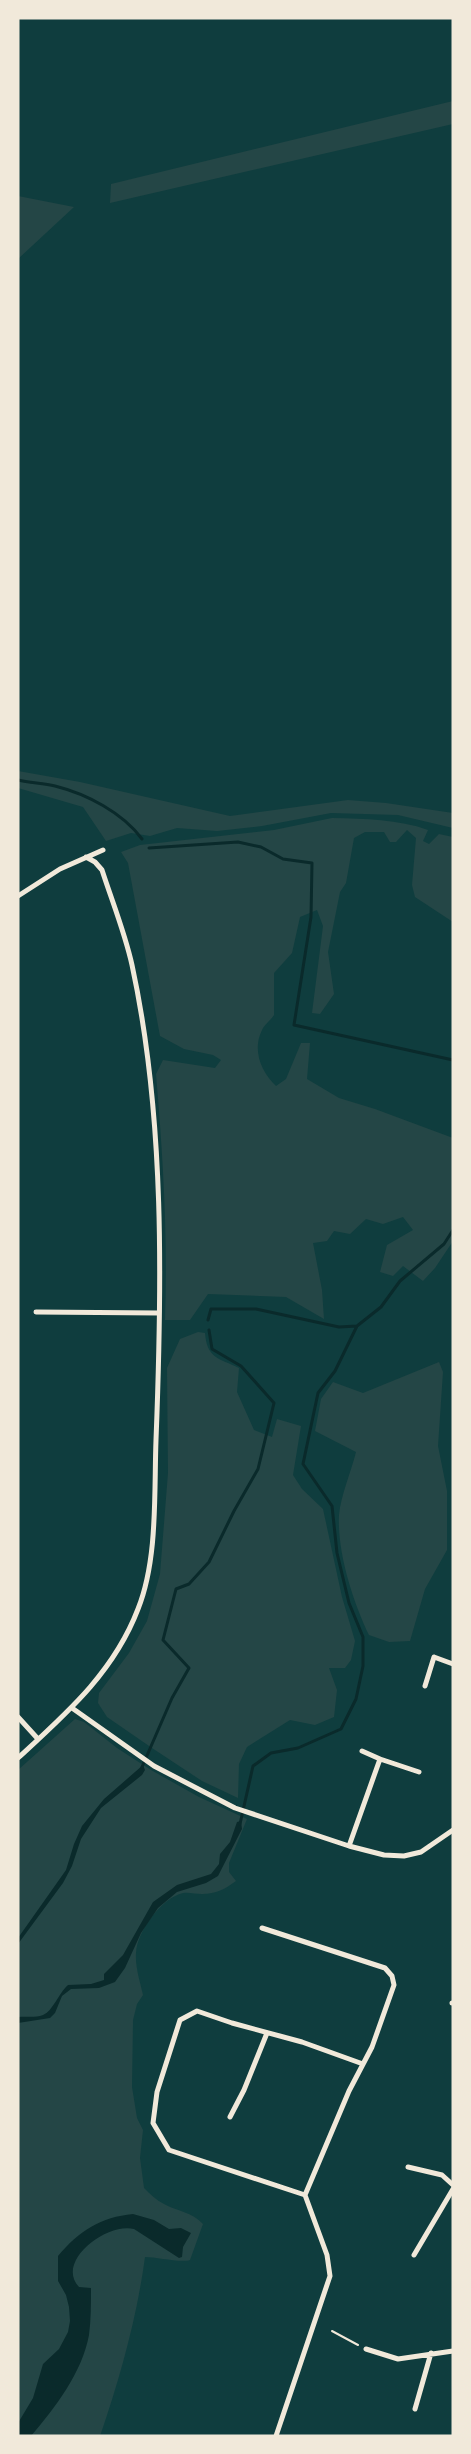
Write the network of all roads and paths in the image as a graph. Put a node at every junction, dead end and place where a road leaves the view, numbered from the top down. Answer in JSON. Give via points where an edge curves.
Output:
{"nodes":[{"id":1,"x":103,"y":850,"type":"dead end"},
{"id":2,"x":86,"y":857,"type":"junction"},
{"id":3,"x":18,"y":896,"type":"edge"},
{"id":4,"x":36,"y":1312,"type":"dead end"},
{"id":5,"x":159,"y":1313,"type":"junction"},
{"id":6,"x":453,"y":1664,"type":"edge"},
{"id":7,"x":425,"y":1686,"type":"dead end"},
{"id":8,"x":72,"y":1708,"type":"junction"},
{"id":9,"x":18,"y":1717,"type":"edge"},
{"id":10,"x":38,"y":1739,"type":"junction"},
{"id":11,"x":362,"y":1751,"type":"dead end"},
{"id":12,"x":18,"y":1758,"type":"edge"},
{"id":13,"x":380,"y":1759,"type":"junction"},
{"id":14,"x":419,"y":1772,"type":"dead end"},
{"id":15,"x":453,"y":1831,"type":"edge"},
{"id":16,"x":349,"y":1846,"type":"junction"},
{"id":17,"x":262,"y":1928,"type":"dead end"},
{"id":18,"x":267,"y":2032,"type":"junction"},
{"id":19,"x":363,"y":2064,"type":"junction"},
{"id":20,"x":230,"y":2117,"type":"dead end"},
{"id":21,"x":408,"y":2167,"type":"dead end"},
{"id":22,"x":453,"y":2187,"type":"edge"},
{"id":23,"x":305,"y":2195,"type":"junction"},
{"id":24,"x":414,"y":2255,"type":"dead end"},
{"id":25,"x":332,"y":2331,"type":"dead end"},
{"id":26,"x":366,"y":2349,"type":"joint"},
{"id":27,"x":453,"y":2351,"type":"edge"},
{"id":28,"x":431,"y":2353,"type":"junction"},
{"id":29,"x":415,"y":2409,"type":"dead end"},
{"id":30,"x":276,"y":2436,"type":"edge"}],
"edges":[{"from":1,"to":2,"type":"street"},
{"from":2,"to":3,"type":"street"},
{"from":2,"to":5,"type":"street","via":[[102,870],[136,986],[150,1088],[159,1206]]},
{"from":4,"to":5,"type":"street"},
{"from":5,"to":8,"type":"street","via":[[147,1582],[128,1634],[94,1685]]},
{"from":6,"to":7,"type":"street","via":[[434,1658]]},
{"from":8,"to":10,"type":"street"},
{"from":8,"to":16,"type":"street","via":[[154,1766],[246,1813]]},
{"from":9,"to":10,"type":"street"},
{"from":10,"to":12,"type":"street"},
{"from":11,"to":13,"type":"street"},
{"from":13,"to":14,"type":"street"},
{"from":13,"to":16,"type":"street"},
{"from":15,"to":16,"type":"street","via":[[421,1852],[404,1856]]},
{"from":17,"to":19,"type":"street","via":[[385,1968],[392,1976],[394,1985]]},
{"from":18,"to":19,"type":"street"},
{"from":18,"to":20,"type":"street"},
{"from":18,"to":23,"type":"street","via":[[197,2011],[180,2020],[157,2092],[153,2123],[169,2150]]},
{"from":19,"to":23,"type":"street"},
{"from":21,"to":22,"type":"street","via":[[442,2175]]},
{"from":22,"to":24,"type":"street"},
{"from":23,"to":30,"type":"street","via":[[327,2255],[330,2276]]},
{"from":25,"to":26,"type":"path"},
{"from":26,"to":28,"type":"street","via":[[398,2359]]},
{"from":27,"to":28,"type":"street"},
{"from":28,"to":29,"type":"street"}]}
